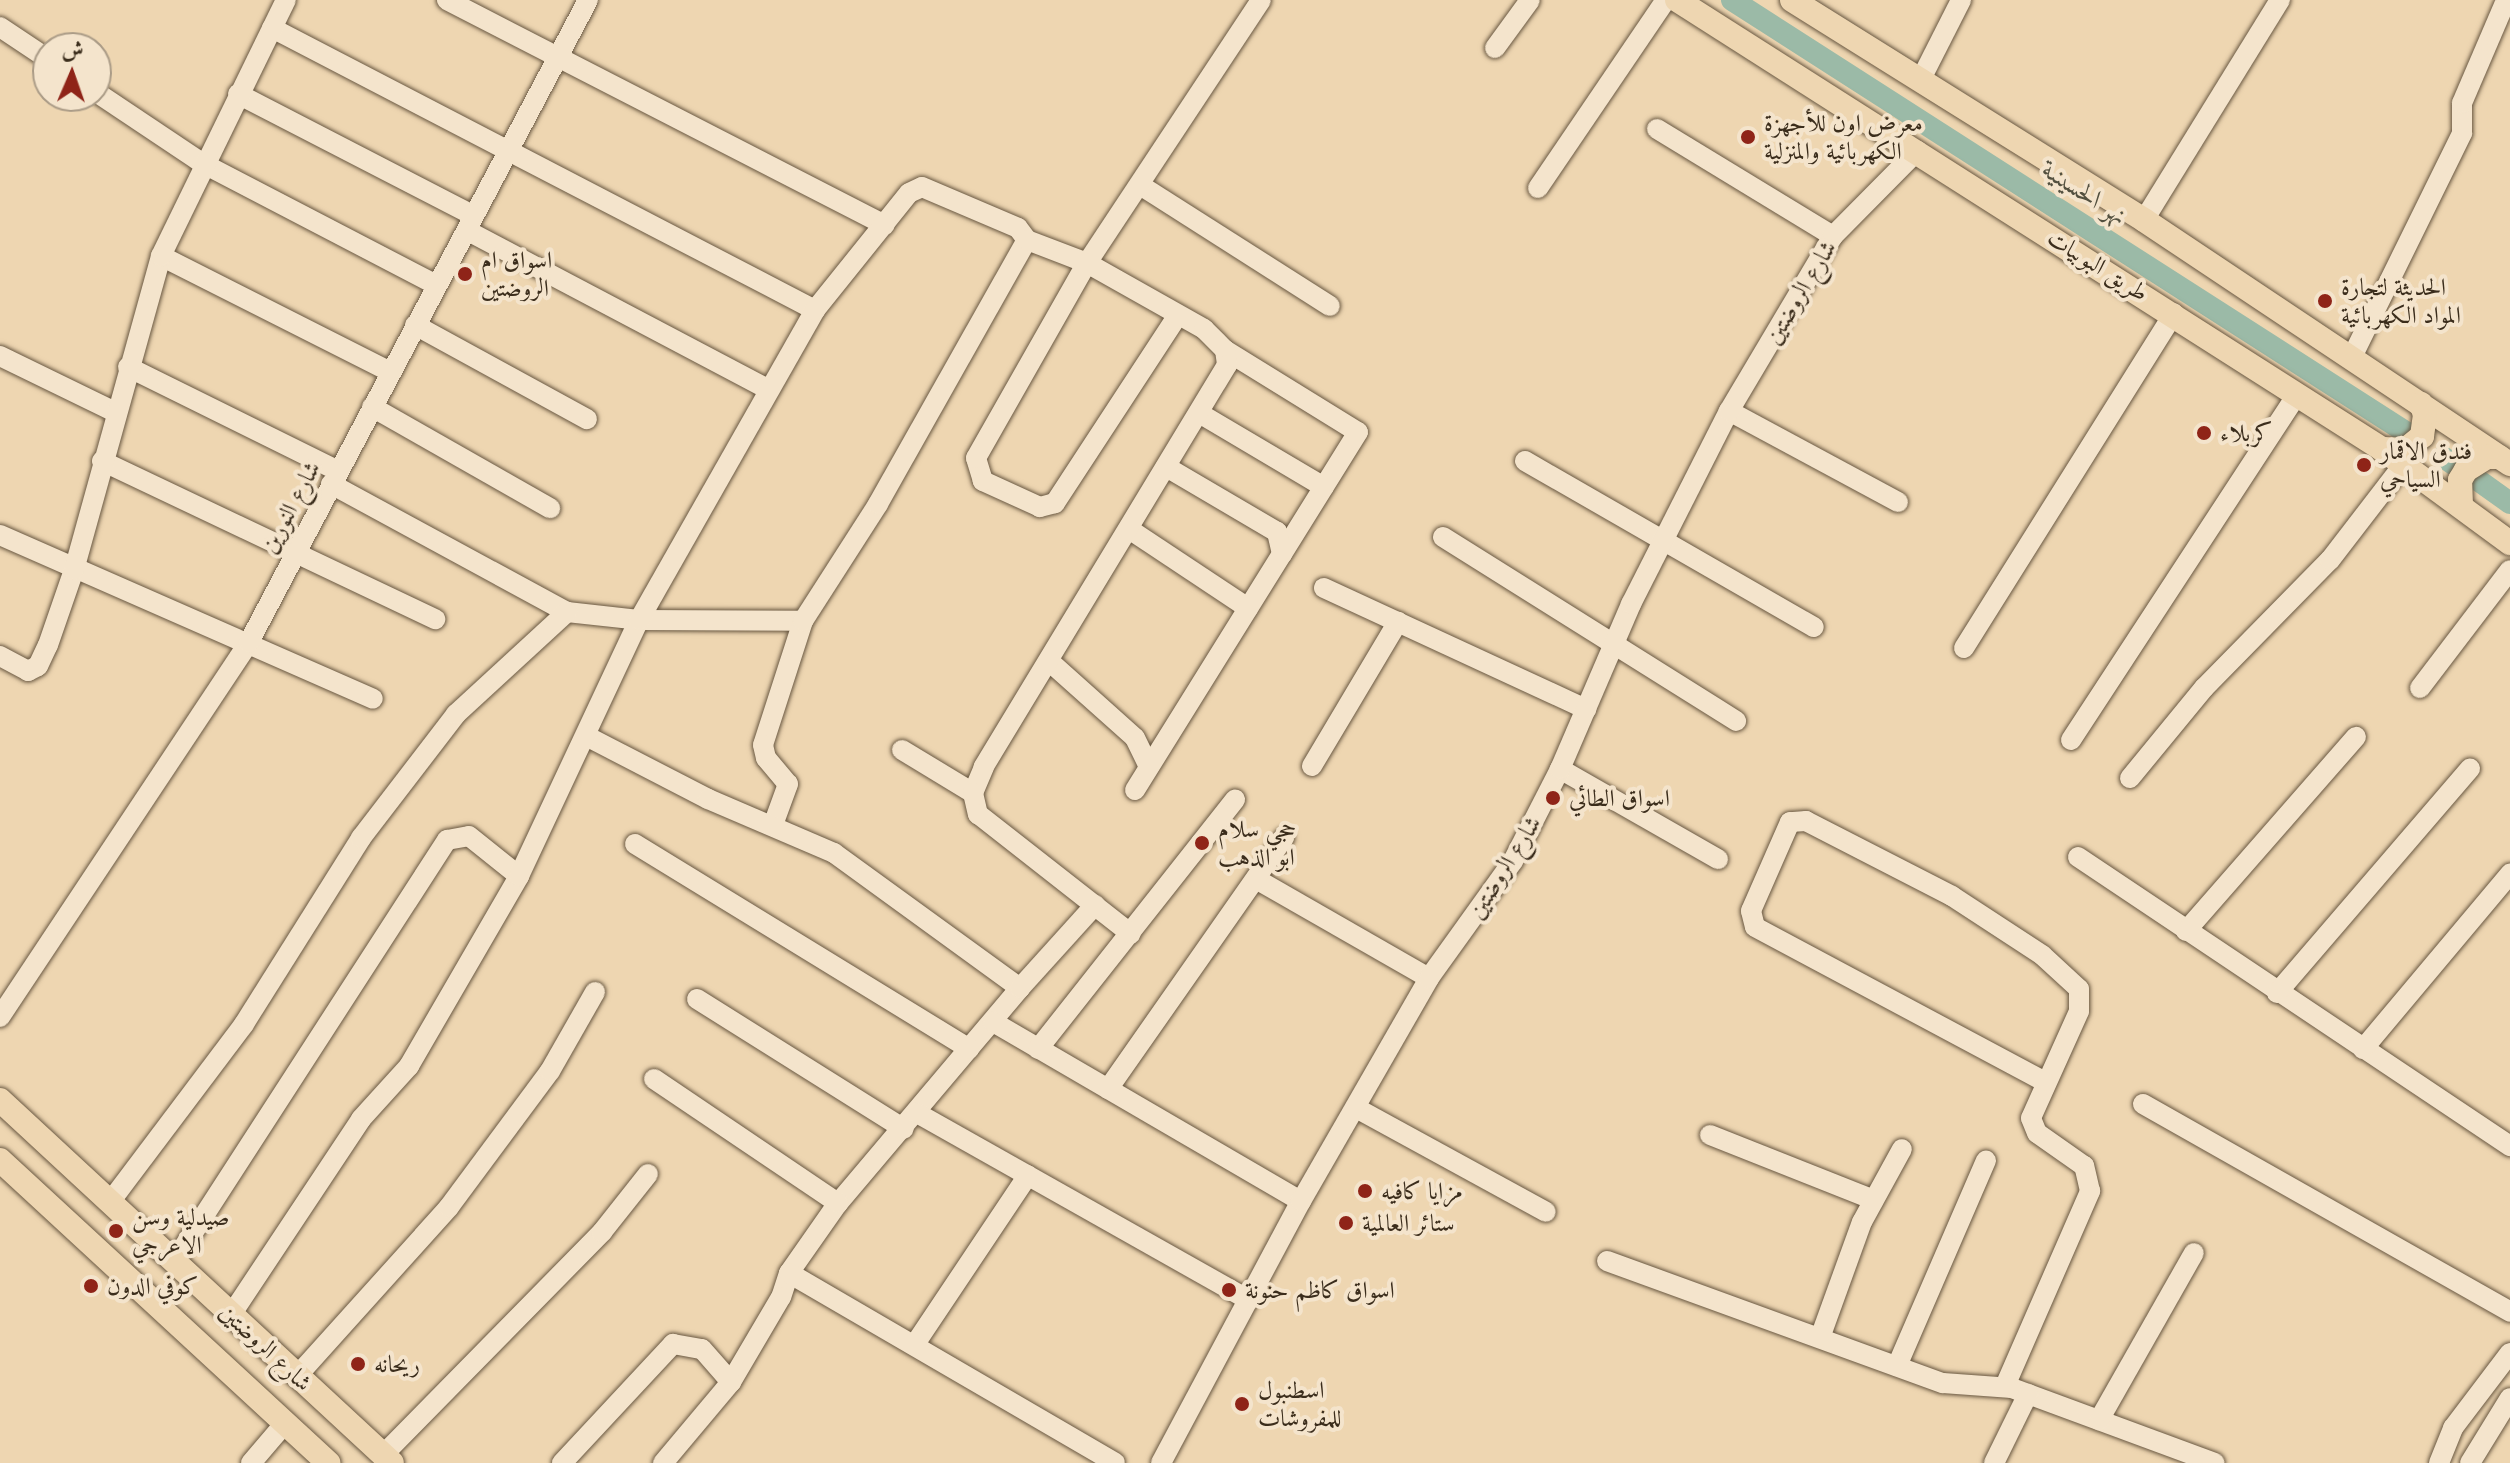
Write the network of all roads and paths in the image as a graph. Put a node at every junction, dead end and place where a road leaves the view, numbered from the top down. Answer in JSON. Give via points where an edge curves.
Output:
{"nodes":[{"id":1,"x":286,"y":0,"type":"edge"},
{"id":2,"x":447,"y":0,"type":"edge"},
{"id":3,"x":588,"y":0,"type":"edge"},
{"id":4,"x":1261,"y":0,"type":"edge"},
{"id":5,"x":1530,"y":0,"type":"edge"},
{"id":6,"x":1666,"y":0,"type":"edge"},
{"id":7,"x":1677,"y":0,"type":"edge"},
{"id":8,"x":1792,"y":0,"type":"edge"},
{"id":9,"x":1961,"y":0,"type":"edge"},
{"id":10,"x":2280,"y":0,"type":"edge"},
{"id":11,"x":2504,"y":5,"type":"dead end"},
{"id":12,"x":0,"y":27,"type":"edge"},
{"id":13,"x":272,"y":28,"type":"junction"},
{"id":14,"x":32,"y":48,"type":"edge"},
{"id":15,"x":1495,"y":48,"type":"dead end"},
{"id":16,"x":554,"y":55,"type":"junction"},
{"id":17,"x":1921,"y":79,"type":"junction"},
{"id":18,"x":238,"y":94,"type":"junction"},
{"id":19,"x":112,"y":103,"type":"edge"},
{"id":20,"x":1657,"y":129,"type":"dead end"},
{"id":21,"x":507,"y":146,"type":"junction"},
{"id":22,"x":1917,"y":151,"type":"junction"},
{"id":23,"x":202,"y":163,"type":"junction"},
{"id":24,"x":1140,"y":185,"type":"junction"},
{"id":25,"x":1538,"y":188,"type":"dead end"},
{"id":26,"x":2144,"y":220,"type":"junction"},
{"id":27,"x":470,"y":223,"type":"junction"},
{"id":28,"x":884,"y":225,"type":"junction"},
{"id":29,"x":1833,"y":236,"type":"junction"},
{"id":30,"x":1027,"y":240,"type":"junction"},
{"id":31,"x":161,"y":256,"type":"junction"},
{"id":32,"x":1087,"y":263,"type":"junction"},
{"id":33,"x":436,"y":285,"type":"junction"},
{"id":34,"x":1330,"y":306,"type":"dead end"},
{"id":35,"x":815,"y":310,"type":"junction"},
{"id":36,"x":2174,"y":313,"type":"junction"},
{"id":37,"x":1178,"y":315,"type":"junction"},
{"id":38,"x":415,"y":325,"type":"junction"},
{"id":39,"x":1225,"y":350,"type":"junction"},
{"id":40,"x":0,"y":356,"type":"edge"},
{"id":41,"x":2351,"y":359,"type":"junction"},
{"id":42,"x":128,"y":367,"type":"junction"},
{"id":43,"x":391,"y":372,"type":"junction"},
{"id":44,"x":769,"y":390,"type":"junction"},
{"id":45,"x":2296,"y":396,"type":"junction"},
{"id":46,"x":2421,"y":404,"type":"junction"},
{"id":47,"x":372,"y":407,"type":"junction"},
{"id":48,"x":1729,"y":411,"type":"junction"},
{"id":49,"x":115,"y":412,"type":"junction"},
{"id":50,"x":1199,"y":413,"type":"junction"},
{"id":51,"x":587,"y":419,"type":"dead end"},
{"id":52,"x":2382,"y":449,"type":"junction"},
{"id":53,"x":2505,"y":460,"type":"edge"},
{"id":54,"x":102,"y":461,"type":"junction"},
{"id":55,"x":1525,"y":461,"type":"dead end"},
{"id":56,"x":2404,"y":464,"type":"junction"},
{"id":57,"x":1166,"y":467,"type":"junction"},
{"id":58,"x":335,"y":477,"type":"junction"},
{"id":59,"x":1324,"y":487,"type":"junction"},
{"id":60,"x":1898,"y":502,"type":"dead end"},
{"id":61,"x":2461,"y":506,"type":"junction"},
{"id":62,"x":550,"y":508,"type":"dead end"},
{"id":63,"x":1129,"y":529,"type":"junction"},
{"id":64,"x":0,"y":535,"type":"edge"},
{"id":65,"x":1443,"y":537,"type":"dead end"},
{"id":66,"x":1663,"y":539,"type":"junction"},
{"id":67,"x":2510,"y":543,"type":"edge"},
{"id":68,"x":1282,"y":554,"type":"junction"},
{"id":69,"x":293,"y":555,"type":"junction"},
{"id":70,"x":74,"y":570,"type":"junction"},
{"id":71,"x":2510,"y":570,"type":"edge"},
{"id":72,"x":1324,"y":588,"type":"dead end"},
{"id":73,"x":1248,"y":608,"type":"junction"},
{"id":74,"x":567,"y":612,"type":"junction"},
{"id":75,"x":435,"y":619,"type":"dead end"},
{"id":76,"x":639,"y":620,"type":"junction"},
{"id":77,"x":803,"y":621,"type":"junction"},
{"id":78,"x":1398,"y":622,"type":"junction"},
{"id":79,"x":1814,"y":627,"type":"dead end"},
{"id":80,"x":249,"y":642,"type":"junction"},
{"id":81,"x":1613,"y":642,"type":"junction"},
{"id":82,"x":1964,"y":648,"type":"dead end"},
{"id":83,"x":0,"y":656,"type":"edge"},
{"id":84,"x":1049,"y":661,"type":"junction"},
{"id":85,"x":2420,"y":688,"type":"dead end"},
{"id":86,"x":373,"y":699,"type":"dead end"},
{"id":87,"x":1586,"y":709,"type":"junction"},
{"id":88,"x":1736,"y":721,"type":"dead end"},
{"id":89,"x":588,"y":737,"type":"junction"},
{"id":90,"x":2356,"y":737,"type":"dead end"},
{"id":91,"x":2071,"y":740,"type":"dead end"},
{"id":92,"x":902,"y":750,"type":"dead end"},
{"id":93,"x":1312,"y":766,"type":"dead end"},
{"id":94,"x":1149,"y":767,"type":"junction"},
{"id":95,"x":1560,"y":769,"type":"junction"},
{"id":96,"x":2470,"y":769,"type":"dead end"},
{"id":97,"x":2130,"y":778,"type":"dead end"},
{"id":98,"x":1135,"y":790,"type":"dead end"},
{"id":99,"x":973,"y":793,"type":"junction"},
{"id":100,"x":1235,"y":800,"type":"dead end"},
{"id":101,"x":773,"y":825,"type":"junction"},
{"id":102,"x":1284,"y":838,"type":"dead end"},
{"id":103,"x":635,"y":844,"type":"dead end"},
{"id":104,"x":2078,"y":857,"type":"dead end"},
{"id":105,"x":1718,"y":859,"type":"dead end"},
{"id":106,"x":2510,"y":874,"type":"edge"},
{"id":107,"x":519,"y":876,"type":"junction"},
{"id":108,"x":1256,"y":879,"type":"junction"},
{"id":109,"x":1095,"y":905,"type":"junction"},
{"id":110,"x":2186,"y":931,"type":"junction"},
{"id":111,"x":1131,"y":934,"type":"junction"},
{"id":112,"x":1429,"y":978,"type":"junction"},
{"id":113,"x":1020,"y":988,"type":"junction"},
{"id":114,"x":595,"y":992,"type":"dead end"},
{"id":115,"x":2277,"y":993,"type":"junction"},
{"id":116,"x":697,"y":999,"type":"dead end"},
{"id":117,"x":0,"y":1017,"type":"edge"},
{"id":118,"x":993,"y":1022,"type":"junction"},
{"id":119,"x":969,"y":1049,"type":"junction"},
{"id":120,"x":1038,"y":1049,"type":"junction"},
{"id":121,"x":2363,"y":1049,"type":"junction"},
{"id":122,"x":654,"y":1079,"type":"dead end"},
{"id":123,"x":2044,"y":1081,"type":"junction"},
{"id":124,"x":1108,"y":1089,"type":"junction"},
{"id":125,"x":0,"y":1100,"type":"edge"},
{"id":126,"x":2143,"y":1104,"type":"dead end"},
{"id":127,"x":1358,"y":1109,"type":"junction"},
{"id":128,"x":911,"y":1121,"type":"junction"},
{"id":129,"x":1710,"y":1135,"type":"dead end"},
{"id":130,"x":2510,"y":1146,"type":"edge"},
{"id":131,"x":1902,"y":1149,"type":"dead end"},
{"id":132,"x":0,"y":1160,"type":"edge"},
{"id":133,"x":1986,"y":1160,"type":"dead end"},
{"id":134,"x":648,"y":1174,"type":"dead end"},
{"id":135,"x":1028,"y":1175,"type":"junction"},
{"id":136,"x":1874,"y":1200,"type":"junction"},
{"id":137,"x":1301,"y":1201,"type":"junction"},
{"id":138,"x":110,"y":1202,"type":"junction"},
{"id":139,"x":838,"y":1203,"type":"junction"},
{"id":140,"x":1546,"y":1212,"type":"dead end"},
{"id":141,"x":2194,"y":1253,"type":"dead end"},
{"id":142,"x":1607,"y":1261,"type":"dead end"},
{"id":143,"x":174,"y":1262,"type":"junction"},
{"id":144,"x":789,"y":1273,"type":"junction"},
{"id":145,"x":1249,"y":1300,"type":"junction"},
{"id":146,"x":2510,"y":1312,"type":"edge"},
{"id":147,"x":231,"y":1315,"type":"junction"},
{"id":148,"x":1821,"y":1335,"type":"junction"},
{"id":149,"x":915,"y":1344,"type":"junction"},
{"id":150,"x":2510,"y":1353,"type":"edge"},
{"id":151,"x":1897,"y":1366,"type":"junction"},
{"id":152,"x":297,"y":1376,"type":"junction"},
{"id":153,"x":731,"y":1382,"type":"junction"},
{"id":154,"x":2005,"y":1386,"type":"junction"},
{"id":155,"x":2028,"y":1394,"type":"junction"},
{"id":156,"x":2510,"y":1398,"type":"edge"},
{"id":157,"x":2099,"y":1420,"type":"junction"},
{"id":158,"x":285,"y":1423,"type":"junction"},
{"id":159,"x":388,"y":1459,"type":"edge"},
{"id":160,"x":251,"y":1463,"type":"edge"},
{"id":161,"x":328,"y":1463,"type":"edge"},
{"id":162,"x":562,"y":1463,"type":"edge"},
{"id":163,"x":663,"y":1463,"type":"edge"},
{"id":164,"x":1115,"y":1463,"type":"edge"},
{"id":165,"x":1161,"y":1463,"type":"edge"},
{"id":166,"x":1994,"y":1463,"type":"edge"},
{"id":167,"x":2215,"y":1463,"type":"edge"},
{"id":168,"x":2439,"y":1463,"type":"edge"},
{"id":169,"x":2470,"y":1463,"type":"edge"}],
"edges":[{"from":1,"to":13,"type":"street"},
{"from":2,"to":16,"type":"street"},
{"from":3,"to":16,"type":"street","name":"شارع النورين"},
{"from":4,"to":24,"type":"street"},
{"from":5,"to":15,"type":"street"},
{"from":6,"to":25,"type":"street"},
{"from":7,"to":22,"type":"main road","name":"طريق البوبيات"},
{"from":8,"to":17,"type":"main road"},
{"from":9,"to":17,"type":"street"},
{"from":10,"to":26,"type":"street"},
{"from":11,"to":41,"type":"street","via":[[2462,103],[2462,133]]},
{"from":12,"to":14,"type":"street"},
{"from":13,"to":18,"type":"street"},
{"from":13,"to":21,"type":"street"},
{"from":16,"to":21,"type":"street","name":"شارع النورين"},
{"from":16,"to":28,"type":"street"},
{"from":17,"to":26,"type":"main road"},
{"from":18,"to":23,"type":"street"},
{"from":18,"to":27,"type":"street"},
{"from":19,"to":23,"type":"street"},
{"from":20,"to":29,"type":"street"},
{"from":21,"to":27,"type":"street","name":"شارع النورين"},
{"from":21,"to":35,"type":"street"},
{"from":22,"to":29,"type":"street","name":"شارع الروضتين"},
{"from":22,"to":36,"type":"main road","name":"طريق البوبيات"},
{"from":23,"to":31,"type":"street"},
{"from":23,"to":33,"type":"street"},
{"from":24,"to":32,"type":"street"},
{"from":24,"to":34,"type":"street"},
{"from":26,"to":41,"type":"main road"},
{"from":27,"to":33,"type":"street","name":"شارع النورين"},
{"from":27,"to":44,"type":"street"},
{"from":28,"to":30,"type":"street","via":[[909,193],[922,187],[1018,228]]},
{"from":28,"to":35,"type":"street"},
{"from":29,"to":48,"type":"street","name":"شارع الروضتين"},
{"from":30,"to":32,"type":"street"},
{"from":30,"to":77,"type":"street","via":[[878,504]]},
{"from":31,"to":42,"type":"street"},
{"from":31,"to":43,"type":"street"},
{"from":32,"to":37,"type":"street"},
{"from":32,"to":37,"type":"street","via":[[976,458],[983,481],[1040,507],[1055,503]]},
{"from":33,"to":38,"type":"street","name":"شارع النورين"},
{"from":35,"to":44,"type":"street"},
{"from":36,"to":45,"type":"main road","name":"طريق البوبيات"},
{"from":36,"to":82,"type":"street"},
{"from":37,"to":39,"type":"street","via":[[1204,329]]},
{"from":38,"to":43,"type":"street","name":"شارع النورين"},
{"from":38,"to":51,"type":"street"},
{"from":39,"to":50,"type":"street","via":[[1227,365]]},
{"from":39,"to":59,"type":"street","via":[[1358,432]]},
{"from":40,"to":49,"type":"street"},
{"from":41,"to":46,"type":"main road"},
{"from":42,"to":49,"type":"street"},
{"from":42,"to":58,"type":"street"},
{"from":43,"to":47,"type":"street","name":"شارع النورين"},
{"from":44,"to":76,"type":"street"},
{"from":45,"to":52,"type":"main road","name":"طريق البوبيات"},
{"from":45,"to":91,"type":"street"},
{"from":46,"to":52,"type":"main road","via":[[2422,436],[2405,450]]},
{"from":46,"to":53,"type":"main road"},
{"from":47,"to":58,"type":"street","name":"شارع النورين"},
{"from":47,"to":62,"type":"street"},
{"from":48,"to":60,"type":"street"},
{"from":48,"to":66,"type":"street","name":"شارع الروضتين"},
{"from":49,"to":54,"type":"street"},
{"from":50,"to":57,"type":"street"},
{"from":50,"to":59,"type":"street"},
{"from":52,"to":56,"type":"main road","name":"طريق البوبيات"},
{"from":53,"to":61,"type":"main road","via":[[2475,462],[2466,470],[2460,480]]},
{"from":54,"to":69,"type":"street"},
{"from":54,"to":70,"type":"street"},
{"from":55,"to":66,"type":"street"},
{"from":56,"to":61,"type":"main road","name":"طريق البوبيات"},
{"from":56,"to":97,"type":"street","via":[[2330,560],[2204,688]]},
{"from":57,"to":63,"type":"street"},
{"from":57,"to":68,"type":"street","via":[[1277,532]]},
{"from":58,"to":69,"type":"street","name":"شارع النورين"},
{"from":58,"to":74,"type":"street"},
{"from":59,"to":68,"type":"street"},
{"from":61,"to":67,"type":"main road","name":"طريق البوبيات"},
{"from":63,"to":73,"type":"street"},
{"from":63,"to":84,"type":"street"},
{"from":64,"to":70,"type":"street"},
{"from":65,"to":81,"type":"street"},
{"from":66,"to":79,"type":"street"},
{"from":66,"to":81,"type":"street","name":"شارع الروضتين"},
{"from":68,"to":73,"type":"street"},
{"from":69,"to":75,"type":"street"},
{"from":69,"to":80,"type":"street","name":"شارع النورين"},
{"from":70,"to":80,"type":"street"},
{"from":70,"to":83,"type":"street","via":[[38,666],[28,671]]},
{"from":71,"to":85,"type":"street"},
{"from":72,"to":78,"type":"street"},
{"from":73,"to":94,"type":"street"},
{"from":74,"to":76,"type":"street"},
{"from":74,"to":138,"type":"street","via":[[456,714],[361,838],[244,1024]]},
{"from":76,"to":77,"type":"street"},
{"from":76,"to":89,"type":"street"},
{"from":77,"to":101,"type":"street","via":[[763,745],[766,758],[788,784]]},
{"from":78,"to":87,"type":"street"},
{"from":78,"to":93,"type":"street"},
{"from":80,"to":86,"type":"street"},
{"from":80,"to":117,"type":"street","name":"شارع النورين"},
{"from":81,"to":87,"type":"street","name":"شارع الروضتين"},
{"from":81,"to":88,"type":"street"},
{"from":84,"to":94,"type":"street","via":[[1135,738]]},
{"from":84,"to":99,"type":"street"},
{"from":87,"to":95,"type":"street","name":"شارع الروضتين"},
{"from":89,"to":101,"type":"street","via":[[671,775],[708,799]]},
{"from":89,"to":107,"type":"street"},
{"from":90,"to":110,"type":"street"},
{"from":92,"to":99,"type":"street"},
{"from":94,"to":98,"type":"street"},
{"from":95,"to":105,"type":"street"},
{"from":95,"to":112,"type":"street","name":"شارع الروضتين","via":[[1513,861]]},
{"from":96,"to":115,"type":"street"},
{"from":99,"to":109,"type":"street","via":[[978,814]]},
{"from":100,"to":111,"type":"street"},
{"from":101,"to":113,"type":"street","via":[[834,853]]},
{"from":102,"to":108,"type":"street"},
{"from":103,"to":119,"type":"street"},
{"from":104,"to":110,"type":"street"},
{"from":106,"to":121,"type":"street"},
{"from":107,"to":143,"type":"street","via":[[469,836],[447,840]]},
{"from":107,"to":147,"type":"street","via":[[409,1066],[361,1119]]},
{"from":108,"to":112,"type":"street"},
{"from":108,"to":124,"type":"street"},
{"from":109,"to":111,"type":"street"},
{"from":109,"to":113,"type":"street"},
{"from":110,"to":115,"type":"street"},
{"from":111,"to":120,"type":"street"},
{"from":112,"to":127,"type":"street","name":"شارع الروضتين"},
{"from":113,"to":118,"type":"street"},
{"from":114,"to":152,"type":"street","via":[[550,1071],[449,1207]]},
{"from":115,"to":121,"type":"street"},
{"from":116,"to":128,"type":"street"},
{"from":118,"to":119,"type":"street"},
{"from":118,"to":120,"type":"street"},
{"from":119,"to":128,"type":"street"},
{"from":120,"to":124,"type":"street"},
{"from":121,"to":130,"type":"street"},
{"from":122,"to":139,"type":"street"},
{"from":123,"to":123,"type":"street","via":[[2079,1011],[2079,989],[2070,978],[1952,896],[1806,821],[1790,822],[1751,911],[1755,927]]},
{"from":123,"to":154,"type":"street","via":[[2032,1113],[2034,1129],[2084,1166],[2090,1191]]},
{"from":124,"to":137,"type":"street"},
{"from":125,"to":138,"type":"main road","name":"شارع الروضتين"},
{"from":126,"to":146,"type":"street"},
{"from":127,"to":137,"type":"street","name":"شارع الروضتين"},
{"from":127,"to":140,"type":"street"},
{"from":128,"to":135,"type":"street"},
{"from":128,"to":139,"type":"street"},
{"from":129,"to":136,"type":"street"},
{"from":131,"to":136,"type":"street"},
{"from":132,"to":158,"type":"main road","name":"شارع الروضتين"},
{"from":133,"to":151,"type":"street"},
{"from":134,"to":159,"type":"street","via":[[602,1232]]},
{"from":135,"to":145,"type":"street"},
{"from":135,"to":149,"type":"street"},
{"from":136,"to":148,"type":"street"},
{"from":137,"to":145,"type":"street","name":"شارع الروضتين"},
{"from":138,"to":143,"type":"main road","name":"شارع الروضتين"},
{"from":139,"to":144,"type":"street"},
{"from":141,"to":157,"type":"street"},
{"from":142,"to":148,"type":"street"},
{"from":143,"to":147,"type":"main road","name":"شارع الروضتين"},
{"from":144,"to":149,"type":"street"},
{"from":144,"to":153,"type":"street","via":[[781,1297]]},
{"from":145,"to":165,"type":"street","name":"شارع الروضتين"},
{"from":147,"to":152,"type":"main road","name":"شارع الروضتين"},
{"from":148,"to":151,"type":"street"},
{"from":149,"to":164,"type":"street"},
{"from":150,"to":168,"type":"street","via":[[2453,1428]]},
{"from":151,"to":154,"type":"street","via":[[1954,1385]]},
{"from":152,"to":159,"type":"main road","name":"شارع الروضتين"},
{"from":153,"to":162,"type":"street","via":[[702,1349],[673,1344]]},
{"from":153,"to":163,"type":"street"},
{"from":154,"to":155,"type":"street"},
{"from":155,"to":157,"type":"street"},
{"from":155,"to":166,"type":"street"},
{"from":156,"to":169,"type":"street"},
{"from":157,"to":167,"type":"street"},
{"from":158,"to":160,"type":"street"},
{"from":158,"to":161,"type":"main road","name":"شارع الروضتين"}]}
